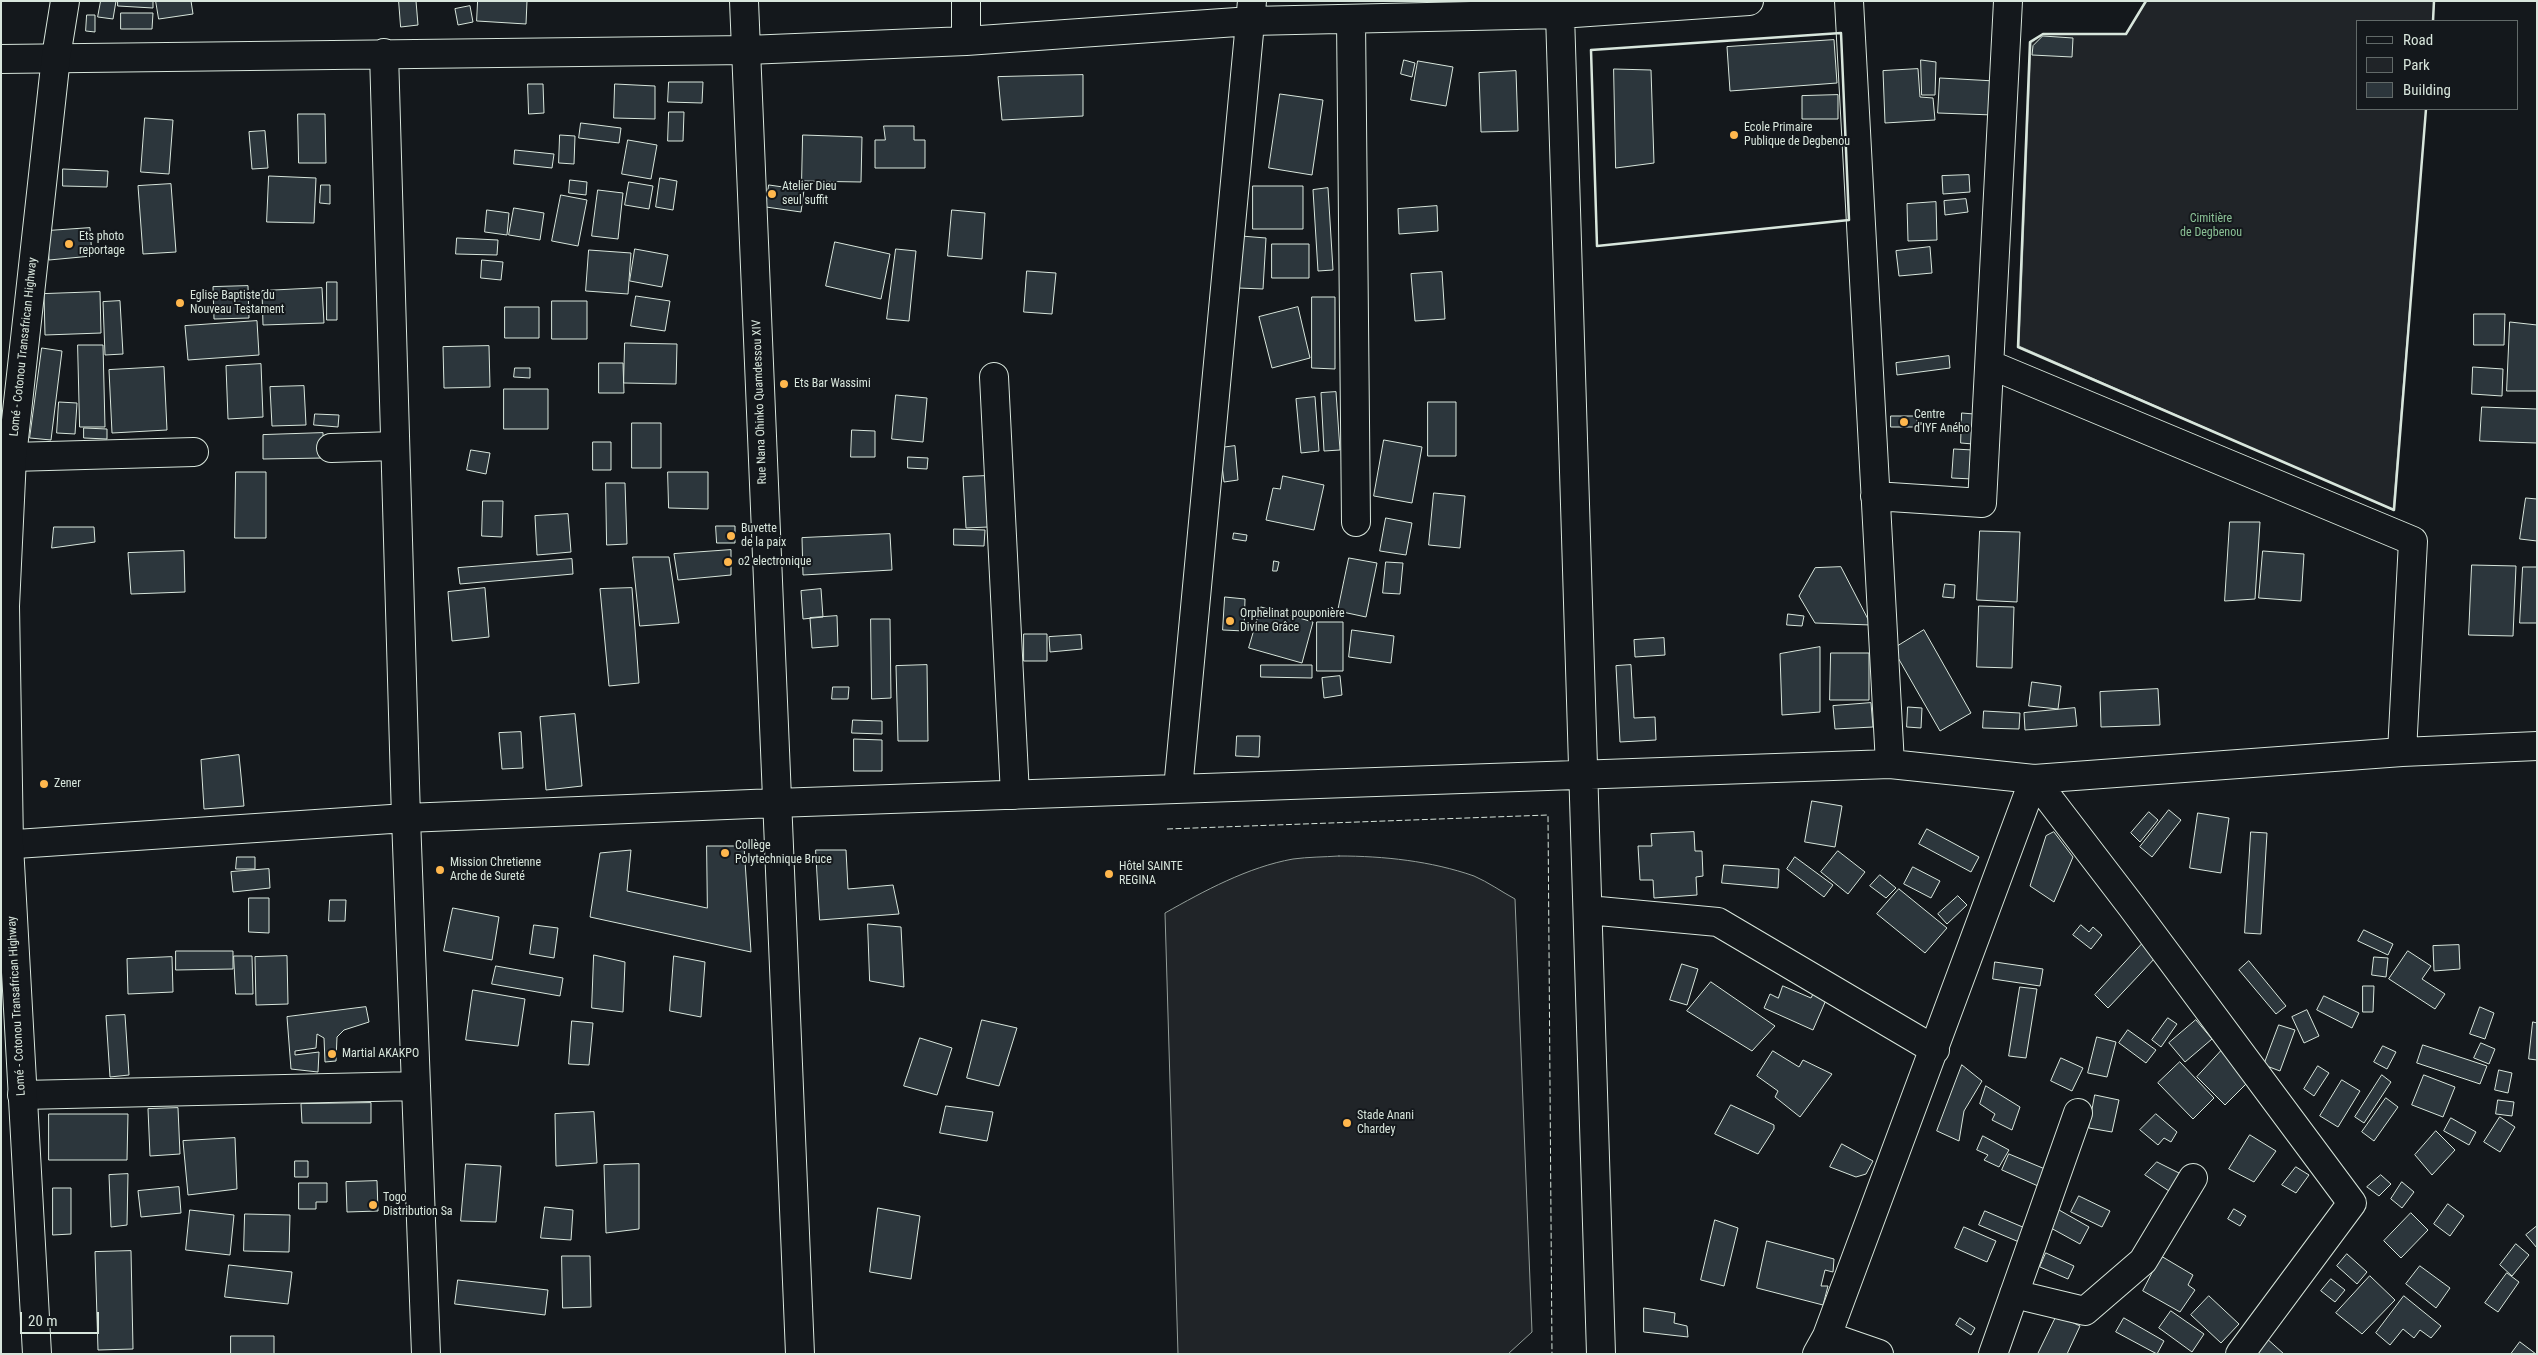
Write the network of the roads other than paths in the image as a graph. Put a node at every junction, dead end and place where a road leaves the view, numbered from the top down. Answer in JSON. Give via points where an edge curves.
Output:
{"nodes":[{"id":1,"x":65,"y":1,"type":"edge"},
{"id":2,"x":744,"y":1,"type":"edge"},
{"id":3,"x":966,"y":1,"type":"edge"},
{"id":4,"x":1748,"y":1,"type":"edge"},
{"id":5,"x":1849,"y":1,"type":"edge"},
{"id":6,"x":2008,"y":1,"type":"edge"},
{"id":7,"x":1559,"y":8,"type":"edge"},
{"id":8,"x":1252,"y":11,"type":"edge"},
{"id":9,"x":1351,"y":19,"type":"junction"},
{"id":10,"x":966,"y":41,"type":"junction"},
{"id":11,"x":746,"y":50,"type":"junction"},
{"id":12,"x":384,"y":53,"type":"junction"},
{"id":13,"x":56,"y":57,"type":"junction"},
{"id":14,"x":1,"y":59,"type":"edge"},
{"id":15,"x":1991,"y":365,"type":"junction"},
{"id":16,"x":994,"y":378,"type":"dead end"},
{"id":17,"x":396,"y":446,"type":"junction"},
{"id":18,"x":331,"y":448,"type":"dead end"},
{"id":19,"x":194,"y":452,"type":"dead end"},
{"id":20,"x":12,"y":457,"type":"junction"},
{"id":21,"x":1875,"y":496,"type":"junction"},
{"id":22,"x":1356,"y":522,"type":"dead end"},
{"id":23,"x":4,"y":541,"type":"edge"},
{"id":24,"x":2537,"y":746,"type":"edge"},
{"id":25,"x":2402,"y":752,"type":"junction"},
{"id":26,"x":1890,"y":764,"type":"junction"},
{"id":27,"x":1584,"y":776,"type":"junction"},
{"id":28,"x":2034,"y":780,"type":"junction"},
{"id":29,"x":1178,"y":789,"type":"junction"},
{"id":30,"x":1015,"y":795,"type":"junction"},
{"id":31,"x":776,"y":803,"type":"junction"},
{"id":32,"x":406,"y":818,"type":"junction"},
{"id":33,"x":5,"y":845,"type":"edge"},
{"id":34,"x":1588,"y":910,"type":"junction"},
{"id":35,"x":1935,"y":1050,"type":"junction"},
{"id":36,"x":416,"y":1086,"type":"junction"},
{"id":37,"x":22,"y":1095,"type":"junction"},
{"id":38,"x":2078,"y":1113,"type":"dead end"},
{"id":39,"x":2193,"y":1178,"type":"dead end"},
{"id":40,"x":2014,"y":1294,"type":"junction"},
{"id":41,"x":1822,"y":1345,"type":"edge"},
{"id":42,"x":37,"y":1354,"type":"edge"},
{"id":43,"x":426,"y":1354,"type":"edge"},
{"id":44,"x":800,"y":1354,"type":"edge"},
{"id":45,"x":1601,"y":1354,"type":"edge"},
{"id":46,"x":1879,"y":1354,"type":"edge"},
{"id":47,"x":1992,"y":1354,"type":"edge"},
{"id":48,"x":2240,"y":1354,"type":"edge"}],
"edges":[{"from":1,"to":13,"type":"main road","name":"Lomé - Cotonou Transafrican Highway"},
{"from":2,"to":11,"type":"main road","name":"Rue Nana Ohinko Quamdessou XIV"},
{"from":3,"to":10,"type":"main road"},
{"from":4,"to":7,"type":"main road"},
{"from":5,"to":21,"type":"main road"},
{"from":6,"to":15,"type":"main road"},
{"from":7,"to":9,"type":"main road"},
{"from":7,"to":27,"type":"main road"},
{"from":8,"to":9,"type":"main road"},
{"from":8,"to":10,"type":"main road"},
{"from":8,"to":29,"type":"main road"},
{"from":9,"to":22,"type":"main road"},
{"from":10,"to":11,"type":"main road"},
{"from":11,"to":12,"type":"main road"},
{"from":11,"to":31,"type":"main road","name":"Rue Nana Ohinko Quamdessou XIV"},
{"from":12,"to":13,"type":"main road"},
{"from":12,"to":17,"type":"main road"},
{"from":13,"to":14,"type":"main road"},
{"from":13,"to":20,"type":"main road","name":"Lomé - Cotonou Transafrican Highway"},
{"from":15,"to":21,"type":"main road","via":[[1982,503]]},
{"from":15,"to":25,"type":"main road","via":[[2413,542]]},
{"from":16,"to":30,"type":"main road"},
{"from":17,"to":18,"type":"main road"},
{"from":17,"to":32,"type":"main road"},
{"from":19,"to":20,"type":"main road"},
{"from":20,"to":23,"type":"main road","name":"Lomé - Cotonou Transafrican Highway"},
{"from":21,"to":26,"type":"main road"},
{"from":23,"to":33,"type":"main road","name":"Lomé - Cotonou Transafrican Highway"},
{"from":24,"to":25,"type":"main road"},
{"from":25,"to":28,"type":"main road"},
{"from":26,"to":27,"type":"main road"},
{"from":26,"to":28,"type":"main road"},
{"from":27,"to":29,"type":"main road"},
{"from":27,"to":34,"type":"main road"},
{"from":28,"to":35,"type":"main road"},
{"from":28,"to":48,"type":"main road","via":[[2352,1203]]},
{"from":29,"to":30,"type":"main road"},
{"from":30,"to":31,"type":"main road"},
{"from":31,"to":32,"type":"main road"},
{"from":31,"to":44,"type":"main road","name":"Rue Nana Ohinko Quamdessou XIV"},
{"from":32,"to":33,"type":"main road"},
{"from":32,"to":36,"type":"main road"},
{"from":33,"to":37,"type":"main road","name":"Lomé - Cotonou Transafrican Highway"},
{"from":34,"to":35,"type":"main road","via":[[1718,922]]},
{"from":34,"to":45,"type":"main road"},
{"from":35,"to":41,"type":"main road"},
{"from":36,"to":37,"type":"main road"},
{"from":36,"to":43,"type":"main road"},
{"from":37,"to":42,"type":"main road","name":"Lomé - Cotonou Transafrican Highway"},
{"from":38,"to":40,"type":"main road"},
{"from":39,"to":40,"type":"main road","via":[[2143,1261],[2085,1311]]},
{"from":40,"to":47,"type":"main road"},
{"from":41,"to":46,"type":"main road"}]}
